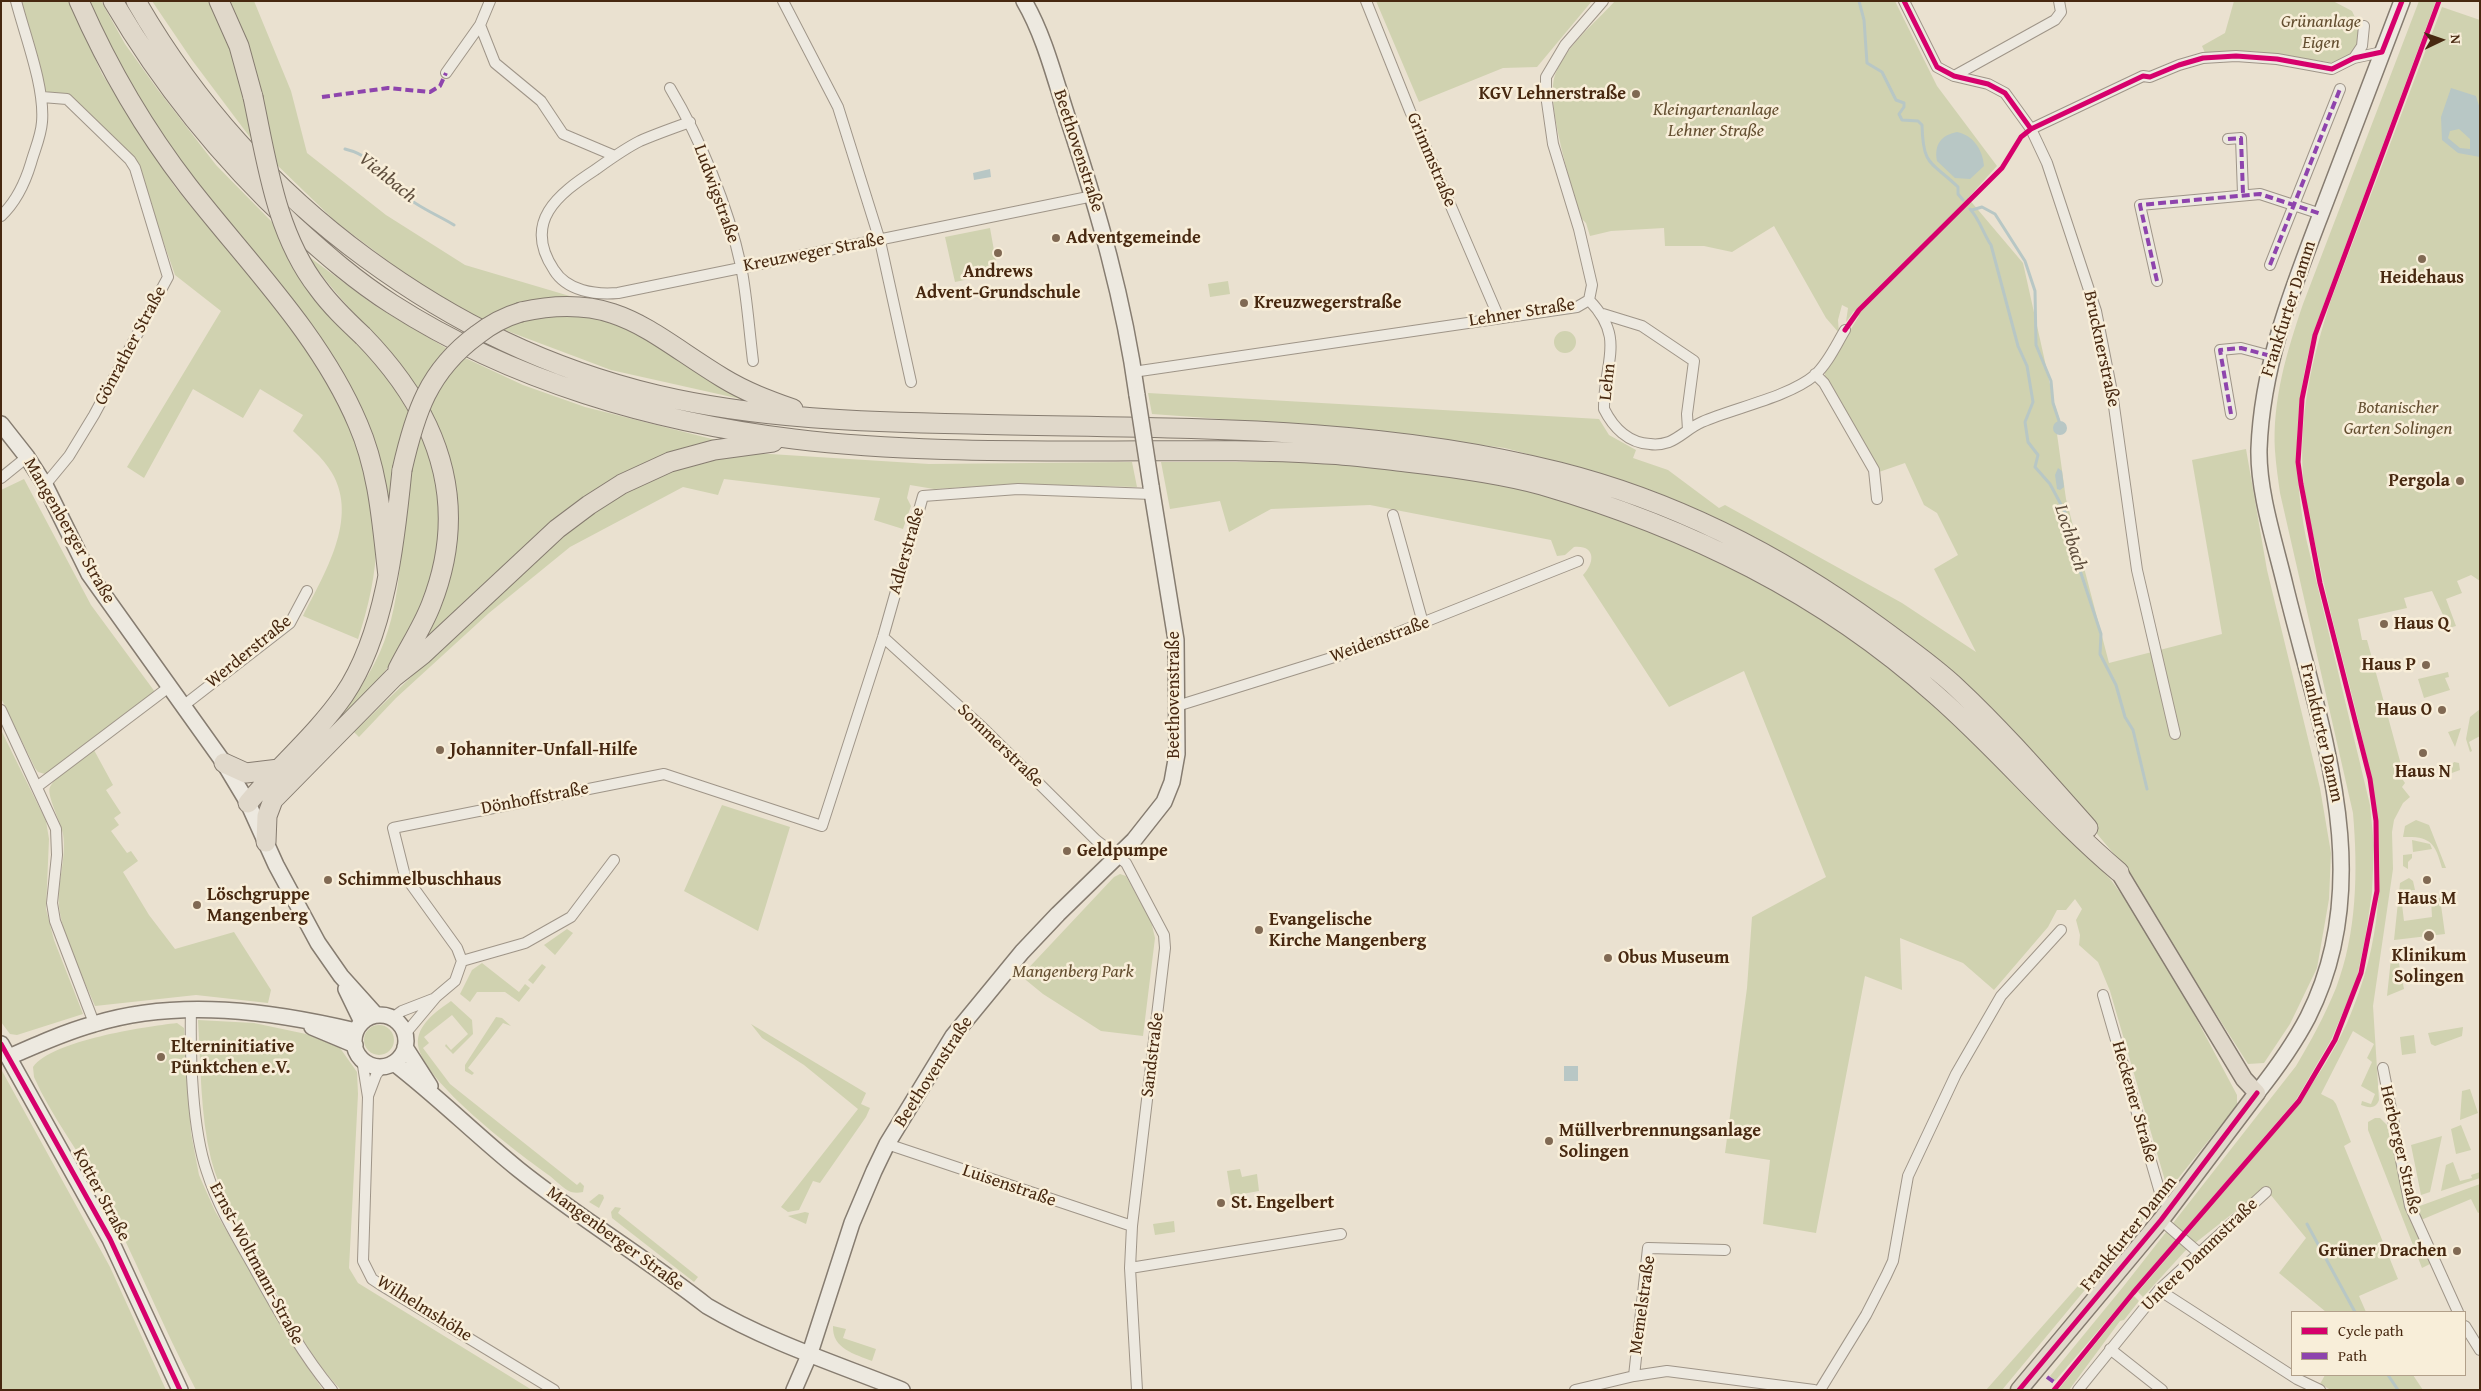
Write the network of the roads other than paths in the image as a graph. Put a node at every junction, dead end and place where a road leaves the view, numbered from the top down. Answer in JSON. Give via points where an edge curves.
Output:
{"nodes":[{"id":1,"x":16,"y":1,"type":"edge"},
{"id":2,"x":79,"y":1,"type":"edge"},
{"id":3,"x":113,"y":1,"type":"edge"},
{"id":4,"x":136,"y":1,"type":"edge"},
{"id":5,"x":219,"y":1,"type":"edge"},
{"id":6,"x":490,"y":1,"type":"edge"},
{"id":7,"x":783,"y":1,"type":"edge"},
{"id":8,"x":1024,"y":1,"type":"edge"},
{"id":9,"x":1366,"y":1,"type":"edge"},
{"id":10,"x":1603,"y":1,"type":"edge"},
{"id":11,"x":1904,"y":1,"type":"edge"},
{"id":12,"x":2059,"y":1,"type":"edge"},
{"id":13,"x":2402,"y":1,"type":"edge"},
{"id":14,"x":480,"y":25,"type":"junction"},
{"id":15,"x":2364,"y":26,"type":"dead end"},
{"id":16,"x":2382,"y":52,"type":"junction"},
{"id":17,"x":2354,"y":58,"type":"junction"},
{"id":18,"x":446,"y":73,"type":"dead end"},
{"id":19,"x":1954,"y":76,"type":"junction"},
{"id":20,"x":670,"y":88,"type":"dead end"},
{"id":21,"x":2340,"y":89,"type":"dead end"},
{"id":22,"x":42,"y":97,"type":"junction"},
{"id":23,"x":690,"y":122,"type":"junction"},
{"id":24,"x":2031,"y":129,"type":"junction"},
{"id":25,"x":2228,"y":139,"type":"dead end"},
{"id":26,"x":615,"y":156,"type":"junction"},
{"id":27,"x":2243,"y":194,"type":"junction"},
{"id":28,"x":1093,"y":196,"type":"junction"},
{"id":29,"x":2293,"y":204,"type":"junction"},
{"id":30,"x":2321,"y":214,"type":"junction"},
{"id":31,"x":1,"y":216,"type":"edge"},
{"id":32,"x":880,"y":241,"type":"junction"},
{"id":33,"x":548,"y":260,"type":"joint"},
{"id":34,"x":2270,"y":265,"type":"dead end"},
{"id":35,"x":741,"y":267,"type":"junction"},
{"id":36,"x":2157,"y":281,"type":"dead end"},
{"id":37,"x":1589,"y":300,"type":"junction"},
{"id":38,"x":1602,"y":314,"type":"junction"},
{"id":39,"x":1499,"y":318,"type":"junction"},
{"id":40,"x":1845,"y":330,"type":"dead end"},
{"id":41,"x":2271,"y":356,"type":"junction"},
{"id":42,"x":753,"y":361,"type":"dead end"},
{"id":43,"x":1134,"y":372,"type":"junction"},
{"id":44,"x":1815,"y":374,"type":"junction"},
{"id":45,"x":911,"y":382,"type":"dead end"},
{"id":46,"x":2231,"y":414,"type":"dead end"},
{"id":47,"x":815,"y":418,"type":"junction"},
{"id":48,"x":1,"y":424,"type":"edge"},
{"id":49,"x":1688,"y":430,"type":"junction"},
{"id":50,"x":792,"y":439,"type":"junction"},
{"id":51,"x":27,"y":457,"type":"junction"},
{"id":52,"x":1,"y":478,"type":"edge"},
{"id":53,"x":44,"y":485,"type":"junction"},
{"id":54,"x":1152,"y":490,"type":"junction"},
{"id":55,"x":1877,"y":499,"type":"dead end"},
{"id":56,"x":1393,"y":515,"type":"dead end"},
{"id":57,"x":1578,"y":560,"type":"dead end"},
{"id":58,"x":388,"y":576,"type":"junction"},
{"id":59,"x":307,"y":591,"type":"dead end"},
{"id":60,"x":1423,"y":623,"type":"junction"},
{"id":61,"x":883,"y":637,"type":"junction"},
{"id":62,"x":394,"y":677,"type":"junction"},
{"id":63,"x":169,"y":687,"type":"junction"},
{"id":64,"x":183,"y":706,"type":"junction"},
{"id":65,"x":1177,"y":706,"type":"junction"},
{"id":66,"x":1,"y":710,"type":"edge"},
{"id":67,"x":2175,"y":734,"type":"dead end"},
{"id":68,"x":224,"y":763,"type":"junction"},
{"id":69,"x":279,"y":769,"type":"junction"},
{"id":70,"x":38,"y":786,"type":"junction"},
{"id":71,"x":273,"y":800,"type":"junction"},
{"id":72,"x":248,"y":803,"type":"junction"},
{"id":73,"x":822,"y":826,"type":"joint"},
{"id":74,"x":266,"y":842,"type":"junction"},
{"id":75,"x":614,"y":860,"type":"dead end"},
{"id":76,"x":1121,"y":860,"type":"junction"},
{"id":77,"x":2118,"y":872,"type":"junction"},
{"id":78,"x":2061,"y":930,"type":"dead end"},
{"id":79,"x":462,"y":961,"type":"junction"},
{"id":80,"x":2103,"y":995,"type":"dead end"},
{"id":81,"x":436,"y":997,"type":"junction"},
{"id":82,"x":191,"y":1009,"type":"junction"},
{"id":83,"x":392,"y":1018,"type":"junction"},
{"id":84,"x":94,"y":1024,"type":"junction"},
{"id":85,"x":362,"y":1028,"type":"junction"},
{"id":86,"x":405,"y":1041,"type":"junction"},
{"id":87,"x":5,"y":1051,"type":"edge"},
{"id":88,"x":362,"y":1059,"type":"junction"},
{"id":89,"x":388,"y":1065,"type":"junction"},
{"id":90,"x":2383,"y":1068,"type":"dead end"},
{"id":91,"x":2257,"y":1093,"type":"junction"},
{"id":92,"x":368,"y":1097,"type":"junction"},
{"id":93,"x":438,"y":1098,"type":"junction"},
{"id":94,"x":887,"y":1144,"type":"junction"},
{"id":95,"x":2266,"y":1192,"type":"dead end"},
{"id":96,"x":2165,"y":1214,"type":"junction"},
{"id":97,"x":1132,"y":1226,"type":"junction"},
{"id":98,"x":1341,"y":1234,"type":"dead end"},
{"id":99,"x":1725,"y":1250,"type":"dead end"},
{"id":100,"x":2198,"y":1252,"type":"junction"},
{"id":101,"x":1130,"y":1268,"type":"junction"},
{"id":102,"x":2159,"y":1290,"type":"junction"},
{"id":103,"x":2458,"y":1311,"type":"edge"},
{"id":104,"x":2466,"y":1328,"type":"edge"},
{"id":105,"x":2110,"y":1349,"type":"junction"},
{"id":106,"x":2480,"y":1350,"type":"edge"},
{"id":107,"x":810,"y":1353,"type":"junction"},
{"id":108,"x":2291,"y":1375,"type":"edge"},
{"id":109,"x":1634,"y":1376,"type":"junction"},
{"id":110,"x":2292,"y":1376,"type":"edge"},
{"id":111,"x":180,"y":1390,"type":"edge"},
{"id":112,"x":332,"y":1390,"type":"edge"},
{"id":113,"x":554,"y":1390,"type":"edge"},
{"id":114,"x":794,"y":1390,"type":"edge"},
{"id":115,"x":902,"y":1390,"type":"edge"},
{"id":116,"x":1137,"y":1390,"type":"edge"},
{"id":117,"x":1575,"y":1390,"type":"edge"},
{"id":118,"x":1814,"y":1390,"type":"edge"},
{"id":119,"x":1820,"y":1390,"type":"edge"},
{"id":120,"x":2019,"y":1390,"type":"edge"},
{"id":121,"x":2078,"y":1390,"type":"edge"},
{"id":122,"x":2162,"y":1390,"type":"edge"},
{"id":123,"x":2320,"y":1390,"type":"edge"}],
"edges":[{"from":1,"to":22,"type":"street"},
{"from":2,"to":58,"type":"highway","via":[[112,71],[157,142],[186,184],[298,324],[343,393],[359,426],[375,476]]},
{"from":3,"to":50,"type":"highway","via":[[173,95],[216,147],[312,242],[353,277],[398,308],[497,360],[595,398],[659,415]]},
{"from":4,"to":47,"type":"highway","via":[[180,70],[258,166],[351,247],[453,316],[543,358],[651,393],[734,410]]},
{"from":5,"to":62,"type":"highway","bridge":true,"via":[[236,38],[276,200],[296,252],[317,287],[384,358],[416,401],[439,452],[447,501],[448,538],[438,586],[423,625]]},
{"from":6,"to":14,"type":"street"},
{"from":7,"to":32,"type":"street","via":[[838,107]]},
{"from":8,"to":28,"type":"main road","name":"Beethovenstraße","via":[[1044,46]]},
{"from":9,"to":39,"type":"street","name":"Grimmstraße"},
{"from":10,"to":37,"type":"street","name":"Lehner Straße","via":[[1565,45],[1546,77],[1553,144],[1592,285]]},
{"from":11,"to":19,"type":"street","name":"Brucknerstraße","via":[[1931,59],[1937,67]]},
{"from":12,"to":19,"type":"street","via":[[2061,12],[2055,20]]},
{"from":13,"to":16,"type":"main road","name":"Frankfurter Damm"},
{"from":14,"to":18,"type":"street"},
{"from":14,"to":26,"type":"street","via":[[495,63],[540,101],[563,134]]},
{"from":15,"to":17,"type":"street","via":[[2362,46]]},
{"from":16,"to":17,"type":"street"},
{"from":16,"to":30,"type":"main road","name":"Frankfurter Damm"},
{"from":17,"to":24,"type":"street","via":[[2343,65],[2325,69],[2246,56],[2203,58],[2150,77],[2143,76]]},
{"from":19,"to":24,"type":"street","name":"Brucknerstraße","via":[[1988,84],[2004,93]]},
{"from":20,"to":23,"type":"street","name":"Ludwigstraße"},
{"from":21,"to":29,"type":"street"},
{"from":22,"to":31,"type":"street","via":[[40,133],[30,166],[16,199]]},
{"from":22,"to":53,"type":"street","name":"Gönrather Straße","via":[[67,99],[130,160],[168,277],[89,423],[69,456]]},
{"from":23,"to":26,"type":"street","name":"Ludwigstraße","via":[[639,142]]},
{"from":23,"to":35,"type":"street","name":"Ludwigstraße","via":[[728,221]]},
{"from":24,"to":67,"type":"street","name":"Brucknerstraße","via":[[2047,163],[2096,311],[2112,392],[2137,570]]},
{"from":25,"to":27,"type":"street","via":[[2241,138]]},
{"from":26,"to":33,"type":"street","name":"Ludwigstraße","via":[[553,202],[544,221],[543,242]]},
{"from":27,"to":29,"type":"street","via":[[2260,194]]},
{"from":27,"to":36,"type":"street","via":[[2140,205]]},
{"from":28,"to":32,"type":"street","name":"Kreuzweger Straße"},
{"from":28,"to":43,"type":"main road","name":"Beethovenstraße","via":[[1117,286]]},
{"from":29,"to":30,"type":"street"},
{"from":29,"to":34,"type":"street"},
{"from":30,"to":41,"type":"main road","name":"Frankfurter Damm"},
{"from":32,"to":35,"type":"street","name":"Kreuzweger Straße"},
{"from":32,"to":45,"type":"street"},
{"from":33,"to":35,"type":"street","name":"Kreuzweger Straße","via":[[566,284],[606,294]]},
{"from":35,"to":42,"type":"street","name":"Ludwigstraße"},
{"from":37,"to":38,"type":"street","name":"Lehn"},
{"from":37,"to":39,"type":"street","name":"Lehner Straße","via":[[1577,307]]},
{"from":38,"to":49,"type":"street","name":"Lehn","via":[[1648,329],[1694,361]]},
{"from":38,"to":49,"type":"street","name":"Lehn","via":[[1611,346],[1604,408],[1613,424],[1627,437],[1648,444],[1671,441]]},
{"from":39,"to":43,"type":"street","name":"Lehner Straße"},
{"from":40,"to":44,"type":"street","name":"Lehn"},
{"from":41,"to":46,"type":"street","via":[[2241,348],[2220,350]]},
{"from":41,"to":91,"type":"main road","name":"Frankfurter Damm","via":[[2261,416],[2259,454],[2274,538],[2334,786],[2343,873],[2337,932],[2319,990],[2303,1025]]},
{"from":43,"to":54,"type":"main road","name":"Beethovenstraße","bridge":true},
{"from":44,"to":49,"type":"street","name":"Lehn","via":[[1788,390]]},
{"from":44,"to":55,"type":"street","via":[[1824,383],[1874,470]]},
{"from":47,"to":58,"type":"highway","bridge":true,"via":[[752,394],[626,317],[581,306],[521,312],[493,323],[458,349],[441,368],[422,402],[402,470]]},
{"from":47,"to":77,"type":"highway","via":[[1362,438],[1499,458],[1563,473],[1637,496],[1705,524],[1774,558],[1839,598],[1910,650],[1956,686],[2054,790],[2095,836]]},
{"from":48,"to":51,"type":"main road","name":"Mangenberger Straße"},
{"from":50,"to":62,"type":"highway","via":[[686,457],[622,484],[557,529],[422,655]]},
{"from":50,"to":77,"type":"highway","via":[[890,448],[1332,454],[1456,468],[1535,483],[1604,504],[1712,547],[1772,578],[1882,650],[1937,696]]},
{"from":51,"to":52,"type":"street"},
{"from":51,"to":53,"type":"main road","name":"Mangenberger Straße"},
{"from":53,"to":63,"type":"main road","name":"Mangenberger Straße","via":[[89,574]]},
{"from":54,"to":61,"type":"street","name":"Adlerstraße","via":[[1018,488],[923,496]]},
{"from":54,"to":65,"type":"main road","name":"Beethovenstraße","via":[[1175,633]]},
{"from":56,"to":60,"type":"street"},
{"from":57,"to":60,"type":"street","name":"Weidenstraße"},
{"from":58,"to":69,"type":"highway","via":[[361,662],[348,688]]},
{"from":59,"to":64,"type":"street","name":"Werderstraße","via":[[290,623]]},
{"from":60,"to":65,"type":"street","name":"Weidenstraße","via":[[1344,654]]},
{"from":61,"to":73,"type":"street","name":"Adlerstraße"},
{"from":61,"to":76,"type":"street","name":"Sommerstraße"},
{"from":62,"to":71,"type":"highway"},
{"from":63,"to":64,"type":"main road","name":"Mangenberger Straße"},
{"from":63,"to":70,"type":"street"},
{"from":64,"to":68,"type":"main road","name":"Mangenberger Straße"},
{"from":65,"to":76,"type":"main road","name":"Beethovenstraße","via":[[1177,754],[1172,782],[1164,802]]},
{"from":66,"to":70,"type":"street"},
{"from":68,"to":69,"type":"highway","via":[[246,773]]},
{"from":68,"to":72,"type":"main road","name":"Mangenberger Straße"},
{"from":69,"to":72,"type":"highway"},
{"from":70,"to":84,"type":"street","via":[[56,829],[52,903],[55,921]]},
{"from":71,"to":72,"type":"highway"},
{"from":71,"to":74,"type":"highway","via":[[267,816]]},
{"from":72,"to":74,"type":"main road","name":"Mangenberger Straße"},
{"from":73,"to":79,"type":"street","name":"Dönhoffstraße","via":[[664,774],[393,828],[405,876],[457,948]]},
{"from":74,"to":85,"type":"main road","name":"Mangenberger Straße","via":[[318,943],[340,976]]},
{"from":75,"to":79,"type":"street","via":[[565,921],[525,944]]},
{"from":76,"to":94,"type":"main road","name":"Beethovenstraße","via":[[1022,952],[953,1036]]},
{"from":76,"to":97,"type":"street","name":"Sandstraße","via":[[1159,922],[1166,941]]},
{"from":77,"to":91,"type":"main road","via":[[2244,1078]]},
{"from":78,"to":119,"type":"street","via":[[2001,996],[1960,1066],[1908,1176],[1893,1261],[1866,1315]]},
{"from":79,"to":81,"type":"street","via":[[456,980]]},
{"from":80,"to":96,"type":"street","name":"Heckener Straße"},
{"from":81,"to":83,"type":"street"},
{"from":81,"to":86,"type":"street"},
{"from":82,"to":84,"type":"main road","via":[[150,1012]]},
{"from":82,"to":85,"type":"main road","via":[[249,1012]]},
{"from":82,"to":112,"type":"street","name":"Ernst-Woltmann-Straße","via":[[198,1133],[206,1172],[221,1207],[274,1302],[304,1353]]},
{"from":83,"to":85,"type":"main road"},
{"from":83,"to":86,"type":"main road","via":[[402,1027]]},
{"from":84,"to":87,"type":"main road"},
{"from":85,"to":88,"type":"main road"},
{"from":86,"to":89,"type":"main road"},
{"from":86,"to":93,"type":"main road","name":"Mangenberger Straße"},
{"from":87,"to":111,"type":"main road","name":"Kotter Straße","via":[[110,1239]]},
{"from":88,"to":89,"type":"main road","via":[[374,1066]]},
{"from":88,"to":92,"type":"street","name":"Wilhelmshöhe"},
{"from":89,"to":92,"type":"street","name":"Wilhelmshöhe","via":[[376,1075]]},
{"from":89,"to":93,"type":"main road","name":"Mangenberger Straße"},
{"from":90,"to":103,"type":"street","name":"Herberger Straße","via":[[2410,1206]]},
{"from":91,"to":96,"type":"main road","name":"Frankfurter Damm"},
{"from":92,"to":113,"type":"street","name":"Wilhelmshöhe","via":[[363,1262],[366,1270],[381,1285]]},
{"from":93,"to":107,"type":"main road","name":"Mangenberger Straße","via":[[520,1171],[707,1306],[732,1321]]},
{"from":94,"to":97,"type":"street","name":"Luisenstraße"},
{"from":94,"to":107,"type":"main road","name":"Beethovenstraße","via":[[852,1223]]},
{"from":95,"to":100,"type":"street","name":"Untere Dammstraße"},
{"from":96,"to":100,"type":"street","name":"Heckener Straße"},
{"from":96,"to":120,"type":"main road","name":"Frankfurter Damm"},
{"from":97,"to":101,"type":"street","name":"Sandstraße"},
{"from":98,"to":101,"type":"street"},
{"from":99,"to":109,"type":"street","name":"Memelstraße","via":[[1648,1248]]},
{"from":100,"to":102,"type":"street","name":"Untere Dammstraße"},
{"from":101,"to":116,"type":"street","name":"Sandstraße"},
{"from":102,"to":105,"type":"street","name":"Untere Dammstraße"},
{"from":102,"to":108,"type":"street"},
{"from":104,"to":106,"type":"street"},
{"from":105,"to":121,"type":"street","name":"Untere Dammstraße"},
{"from":105,"to":122,"type":"street"},
{"from":107,"to":114,"type":"main road","name":"Beethovenstraße"},
{"from":107,"to":115,"type":"main road","name":"Mangenberger Straße"},
{"from":109,"to":117,"type":"street"},
{"from":109,"to":118,"type":"street","via":[[1676,1372]]},
{"from":110,"to":123,"type":"street"}]}
